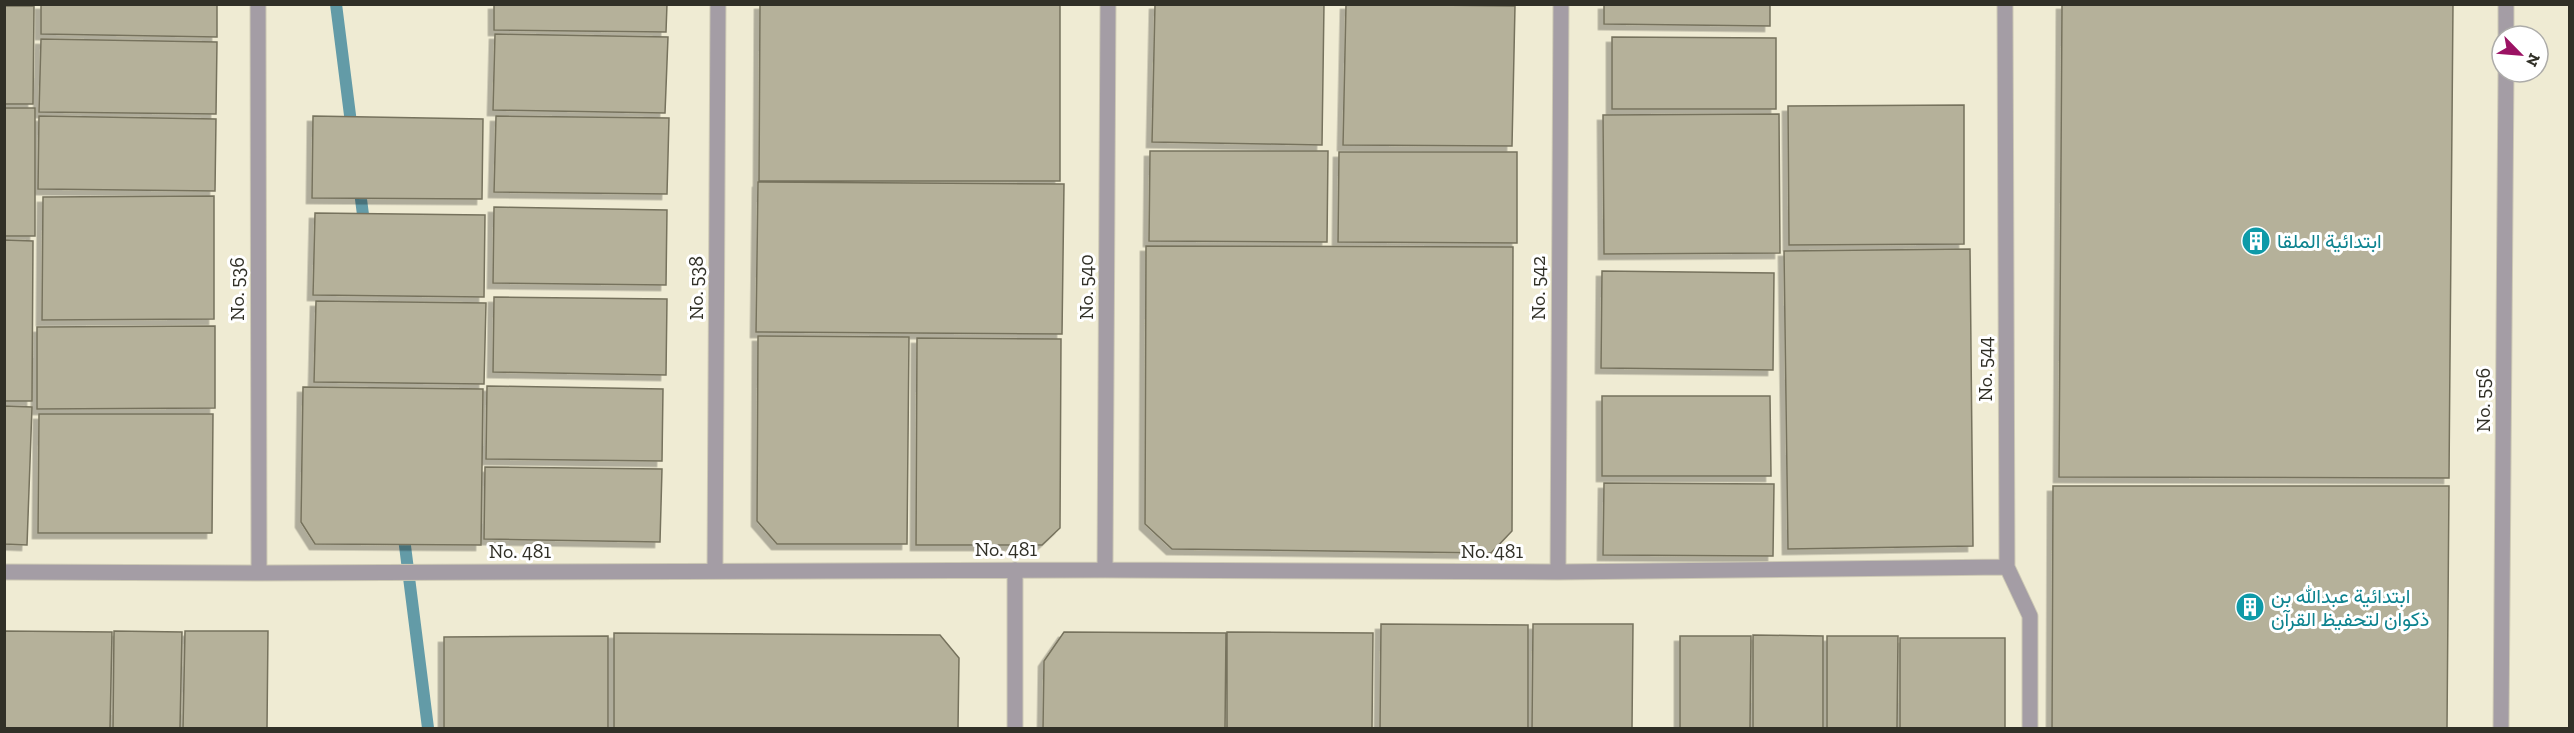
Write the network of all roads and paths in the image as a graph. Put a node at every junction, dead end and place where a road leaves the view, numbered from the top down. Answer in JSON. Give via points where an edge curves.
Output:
{"nodes":[{"id":1,"x":258,"y":4,"type":"edge"},
{"id":2,"x":718,"y":4,"type":"edge"},
{"id":3,"x":1108,"y":4,"type":"edge"},
{"id":4,"x":1561,"y":4,"type":"edge"},
{"id":5,"x":2005,"y":4,"type":"edge"},
{"id":6,"x":2506,"y":4,"type":"edge"},
{"id":7,"x":2506,"y":24,"type":"edge"},
{"id":8,"x":2506,"y":84,"type":"edge"},
{"id":9,"x":2007,"y":567,"type":"junction"},
{"id":10,"x":1015,"y":570,"type":"junction"},
{"id":11,"x":1105,"y":570,"type":"junction"},
{"id":12,"x":715,"y":571,"type":"junction"},
{"id":13,"x":4,"y":572,"type":"edge"},
{"id":14,"x":1558,"y":572,"type":"junction"},
{"id":15,"x":259,"y":573,"type":"junction"},
{"id":16,"x":1015,"y":729,"type":"edge"},
{"id":17,"x":2030,"y":729,"type":"edge"},
{"id":18,"x":2501,"y":729,"type":"edge"}],
"edges":[{"from":1,"to":15,"type":"street","name":"No. 536"},
{"from":2,"to":12,"type":"street","name":"No. 538"},
{"from":3,"to":11,"type":"street","name":"No. 540"},
{"from":4,"to":14,"type":"street","name":"No. 542"},
{"from":5,"to":9,"type":"street","name":"No. 544"},
{"from":6,"to":7,"type":"street"},
{"from":8,"to":18,"type":"street","name":"No. 556"},
{"from":9,"to":14,"type":"street","name":"No. 481"},
{"from":9,"to":17,"type":"street","name":"No. 544","via":[[2030,616]]},
{"from":10,"to":11,"type":"street","name":"No. 481"},
{"from":10,"to":12,"type":"street","name":"No. 481"},
{"from":10,"to":16,"type":"street"},
{"from":11,"to":14,"type":"street","name":"No. 481"},
{"from":12,"to":15,"type":"street","name":"No. 481"},
{"from":13,"to":15,"type":"street","name":"No. 481"}]}
